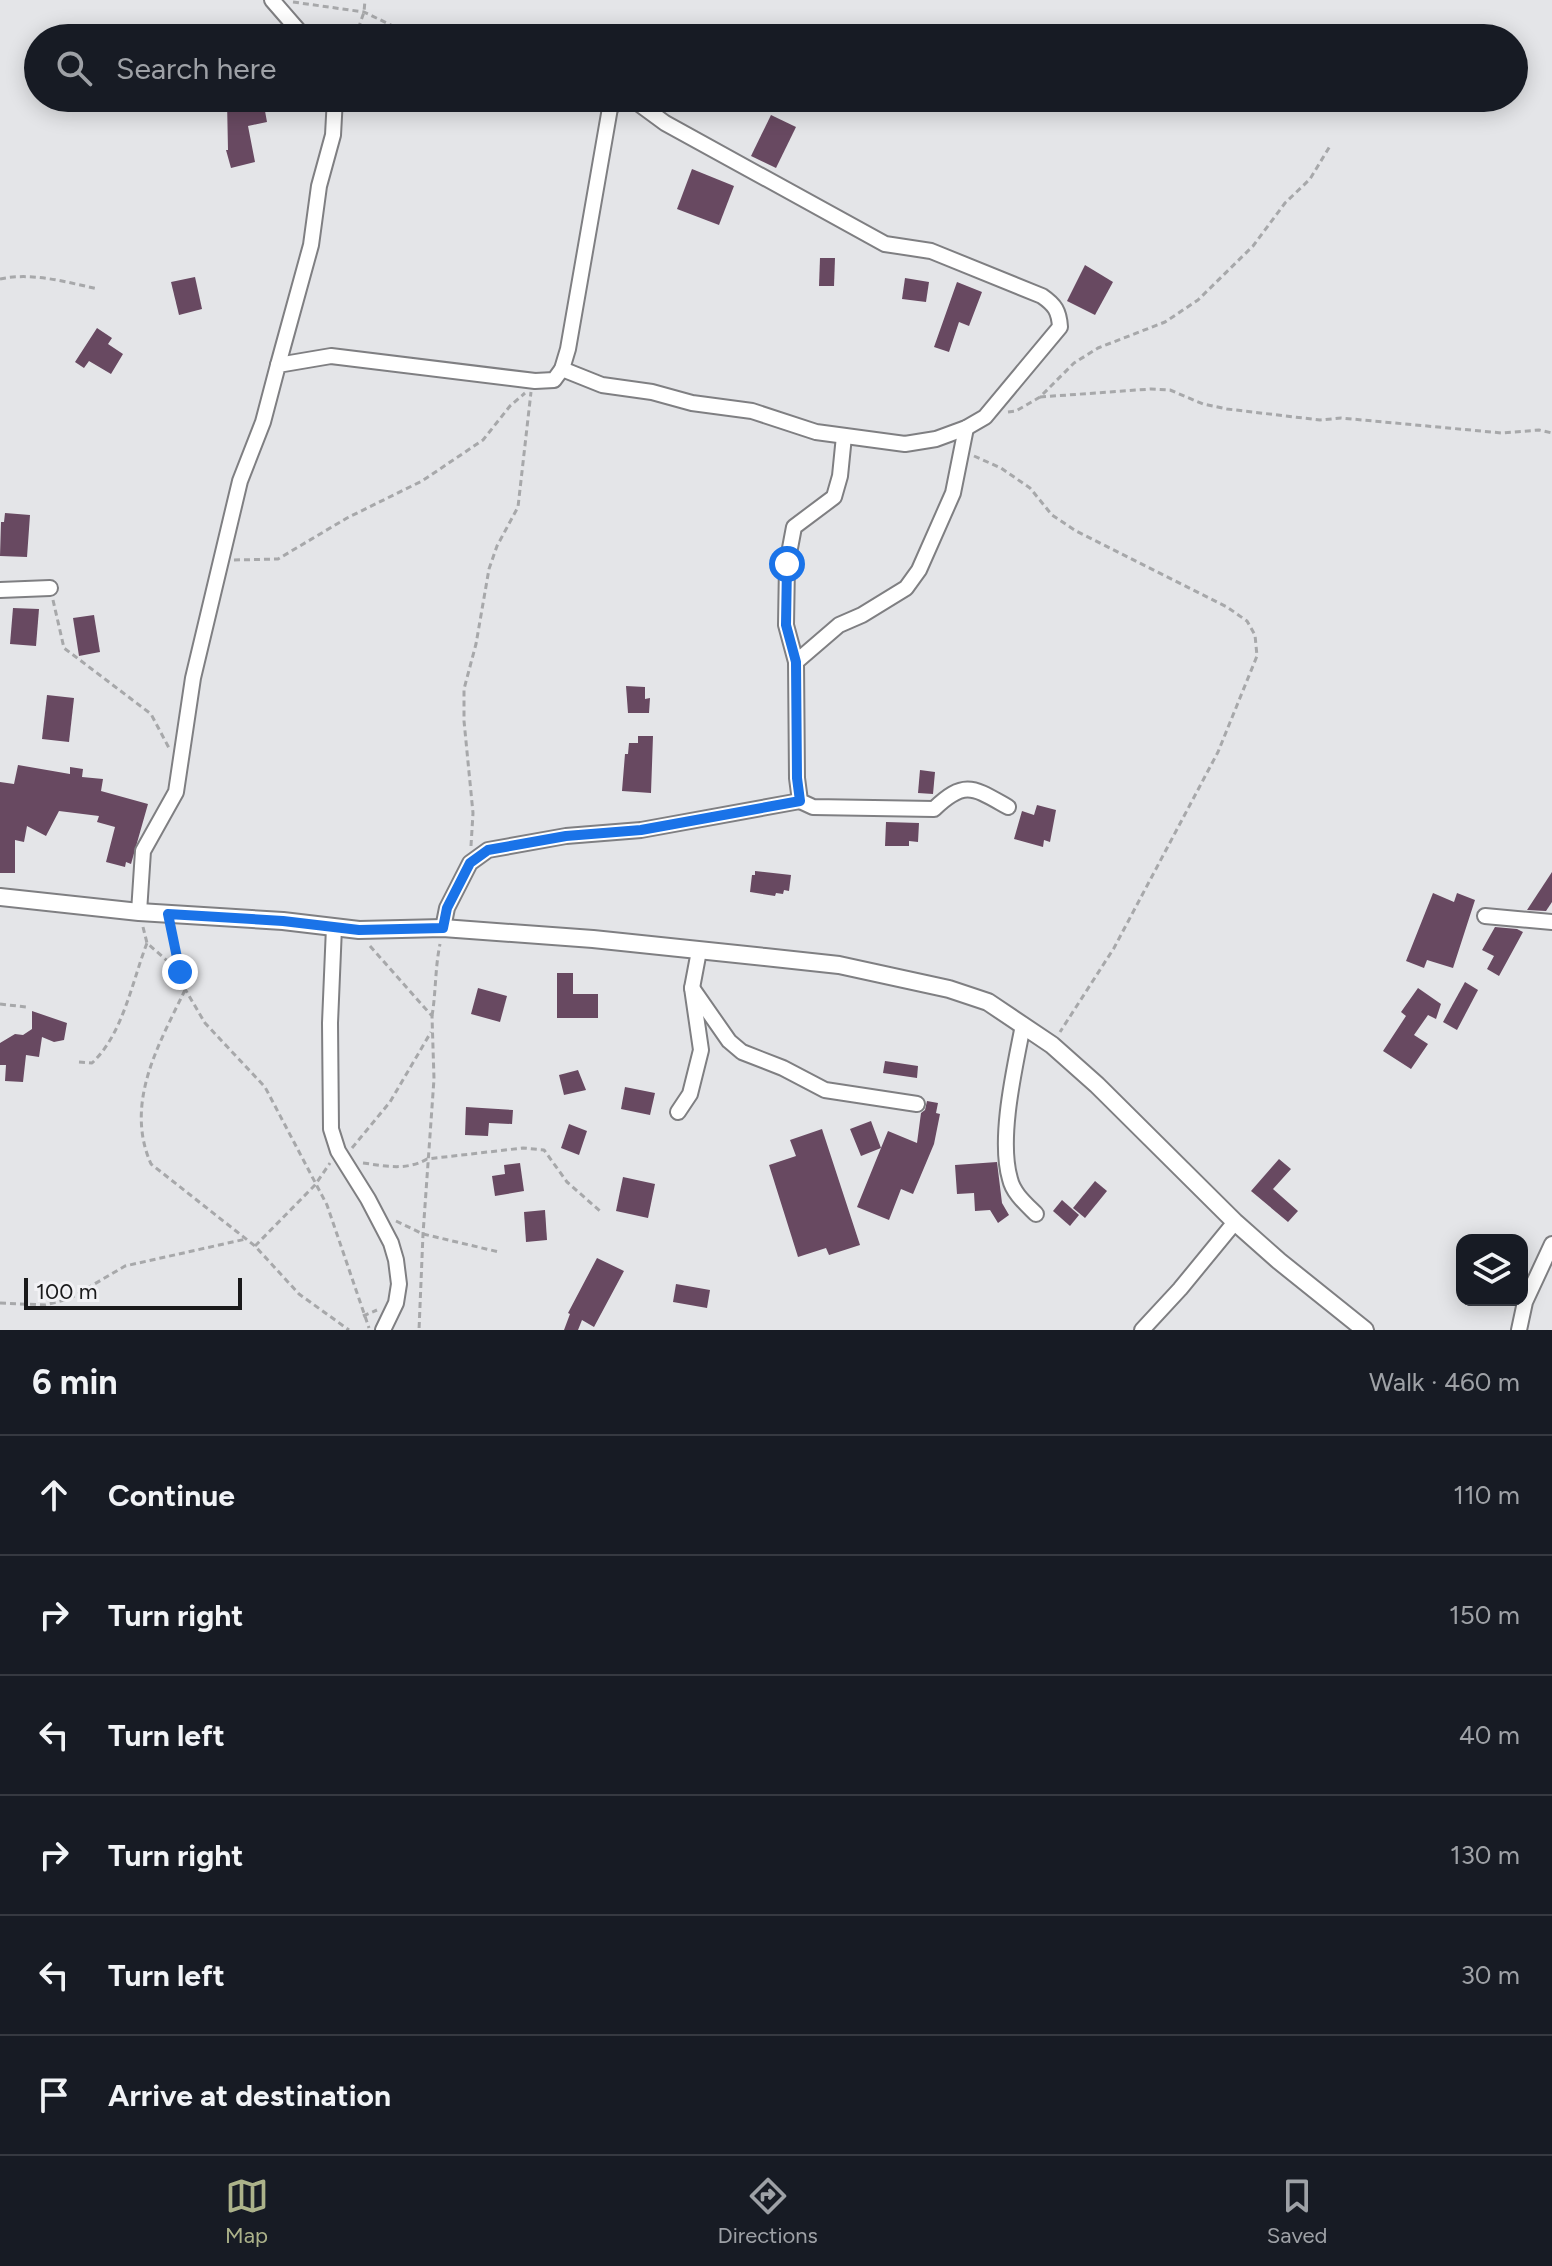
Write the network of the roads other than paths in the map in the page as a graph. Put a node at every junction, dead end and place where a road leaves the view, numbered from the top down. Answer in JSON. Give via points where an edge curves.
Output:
{"nodes":[{"id":1,"x":272,"y":0,"type":"edge"},
{"id":2,"x":293,"y":24,"type":"edge"},
{"id":3,"x":334,"y":112,"type":"edge"},
{"id":4,"x":609,"y":112,"type":"edge"},
{"id":5,"x":650,"y":112,"type":"edge"},
{"id":6,"x":278,"y":365,"type":"junction"},
{"id":7,"x":562,"y":369,"type":"junction"},
{"id":8,"x":966,"y":428,"type":"junction"},
{"id":9,"x":844,"y":436,"type":"junction"},
{"id":10,"x":50,"y":588,"type":"road end"},
{"id":11,"x":0,"y":590,"type":"edge"},
{"id":12,"x":796,"y":662,"type":"junction"},
{"id":13,"x":800,"y":801,"type":"junction"},
{"id":14,"x":1008,"y":807,"type":"dead end"},
{"id":15,"x":0,"y":897,"type":"edge"},
{"id":16,"x":139,"y":912,"type":"junction"},
{"id":17,"x":1485,"y":916,"type":"dead end"},
{"id":18,"x":1552,"y":922,"type":"edge"},
{"id":19,"x":334,"y":927,"type":"junction"},
{"id":20,"x":443,"y":928,"type":"junction"},
{"id":21,"x":699,"y":951,"type":"junction"},
{"id":22,"x":692,"y":988,"type":"junction"},
{"id":23,"x":1023,"y":1025,"type":"junction"},
{"id":24,"x":917,"y":1104,"type":"dead end"},
{"id":25,"x":678,"y":1112,"type":"dead end"},
{"id":26,"x":1036,"y":1214,"type":"dead end"},
{"id":27,"x":1235,"y":1222,"type":"junction"},
{"id":28,"x":1552,"y":1244,"type":"edge"},
{"id":29,"x":383,"y":1330,"type":"edge"},
{"id":30,"x":1142,"y":1330,"type":"edge"},
{"id":31,"x":1365,"y":1330,"type":"edge"},
{"id":32,"x":1519,"y":1330,"type":"edge"}],
"edges":[{"from":1,"to":2,"type":"street"},
{"from":3,"to":6,"type":"street","via":[[311,245]]},
{"from":4,"to":7,"type":"street"},
{"from":5,"to":8,"type":"street","via":[[885,244],[931,251],[1054,304],[1060,327],[985,417]]},
{"from":6,"to":7,"type":"street","via":[[331,356],[535,381],[554,380]]},
{"from":6,"to":16,"type":"street","via":[[240,481],[193,678],[176,792],[143,851]]},
{"from":7,"to":9,"type":"street","via":[[602,385],[752,411]]},
{"from":8,"to":9,"type":"street","via":[[905,444]]},
{"from":8,"to":12,"type":"street","via":[[953,493],[906,588],[839,625]]},
{"from":9,"to":12,"type":"street","via":[[834,497],[794,527],[786,625]]},
{"from":10,"to":11,"type":"street"},
{"from":12,"to":13,"type":"street"},
{"from":13,"to":14,"type":"street","via":[[813,807],[934,809],[964,787]]},
{"from":13,"to":20,"type":"street","via":[[488,850],[470,863]]},
{"from":15,"to":16,"type":"street"},
{"from":16,"to":19,"type":"street"},
{"from":17,"to":18,"type":"street"},
{"from":19,"to":20,"type":"street"},
{"from":19,"to":29,"type":"street","via":[[331,1129],[340,1156],[391,1243],[399,1284]]},
{"from":20,"to":21,"type":"street"},
{"from":21,"to":22,"type":"street"},
{"from":21,"to":23,"type":"street","via":[[839,965],[949,989],[988,1002]]},
{"from":22,"to":24,"type":"street","via":[[742,1052],[825,1090]]},
{"from":22,"to":25,"type":"street","via":[[701,1050],[690,1094]]},
{"from":23,"to":26,"type":"street","via":[[1006,1143],[1010,1180]]},
{"from":23,"to":27,"type":"street","via":[[1097,1085]]},
{"from":27,"to":30,"type":"street"},
{"from":27,"to":31,"type":"street"},
{"from":28,"to":32,"type":"street","via":[[1525,1302]]}]}
